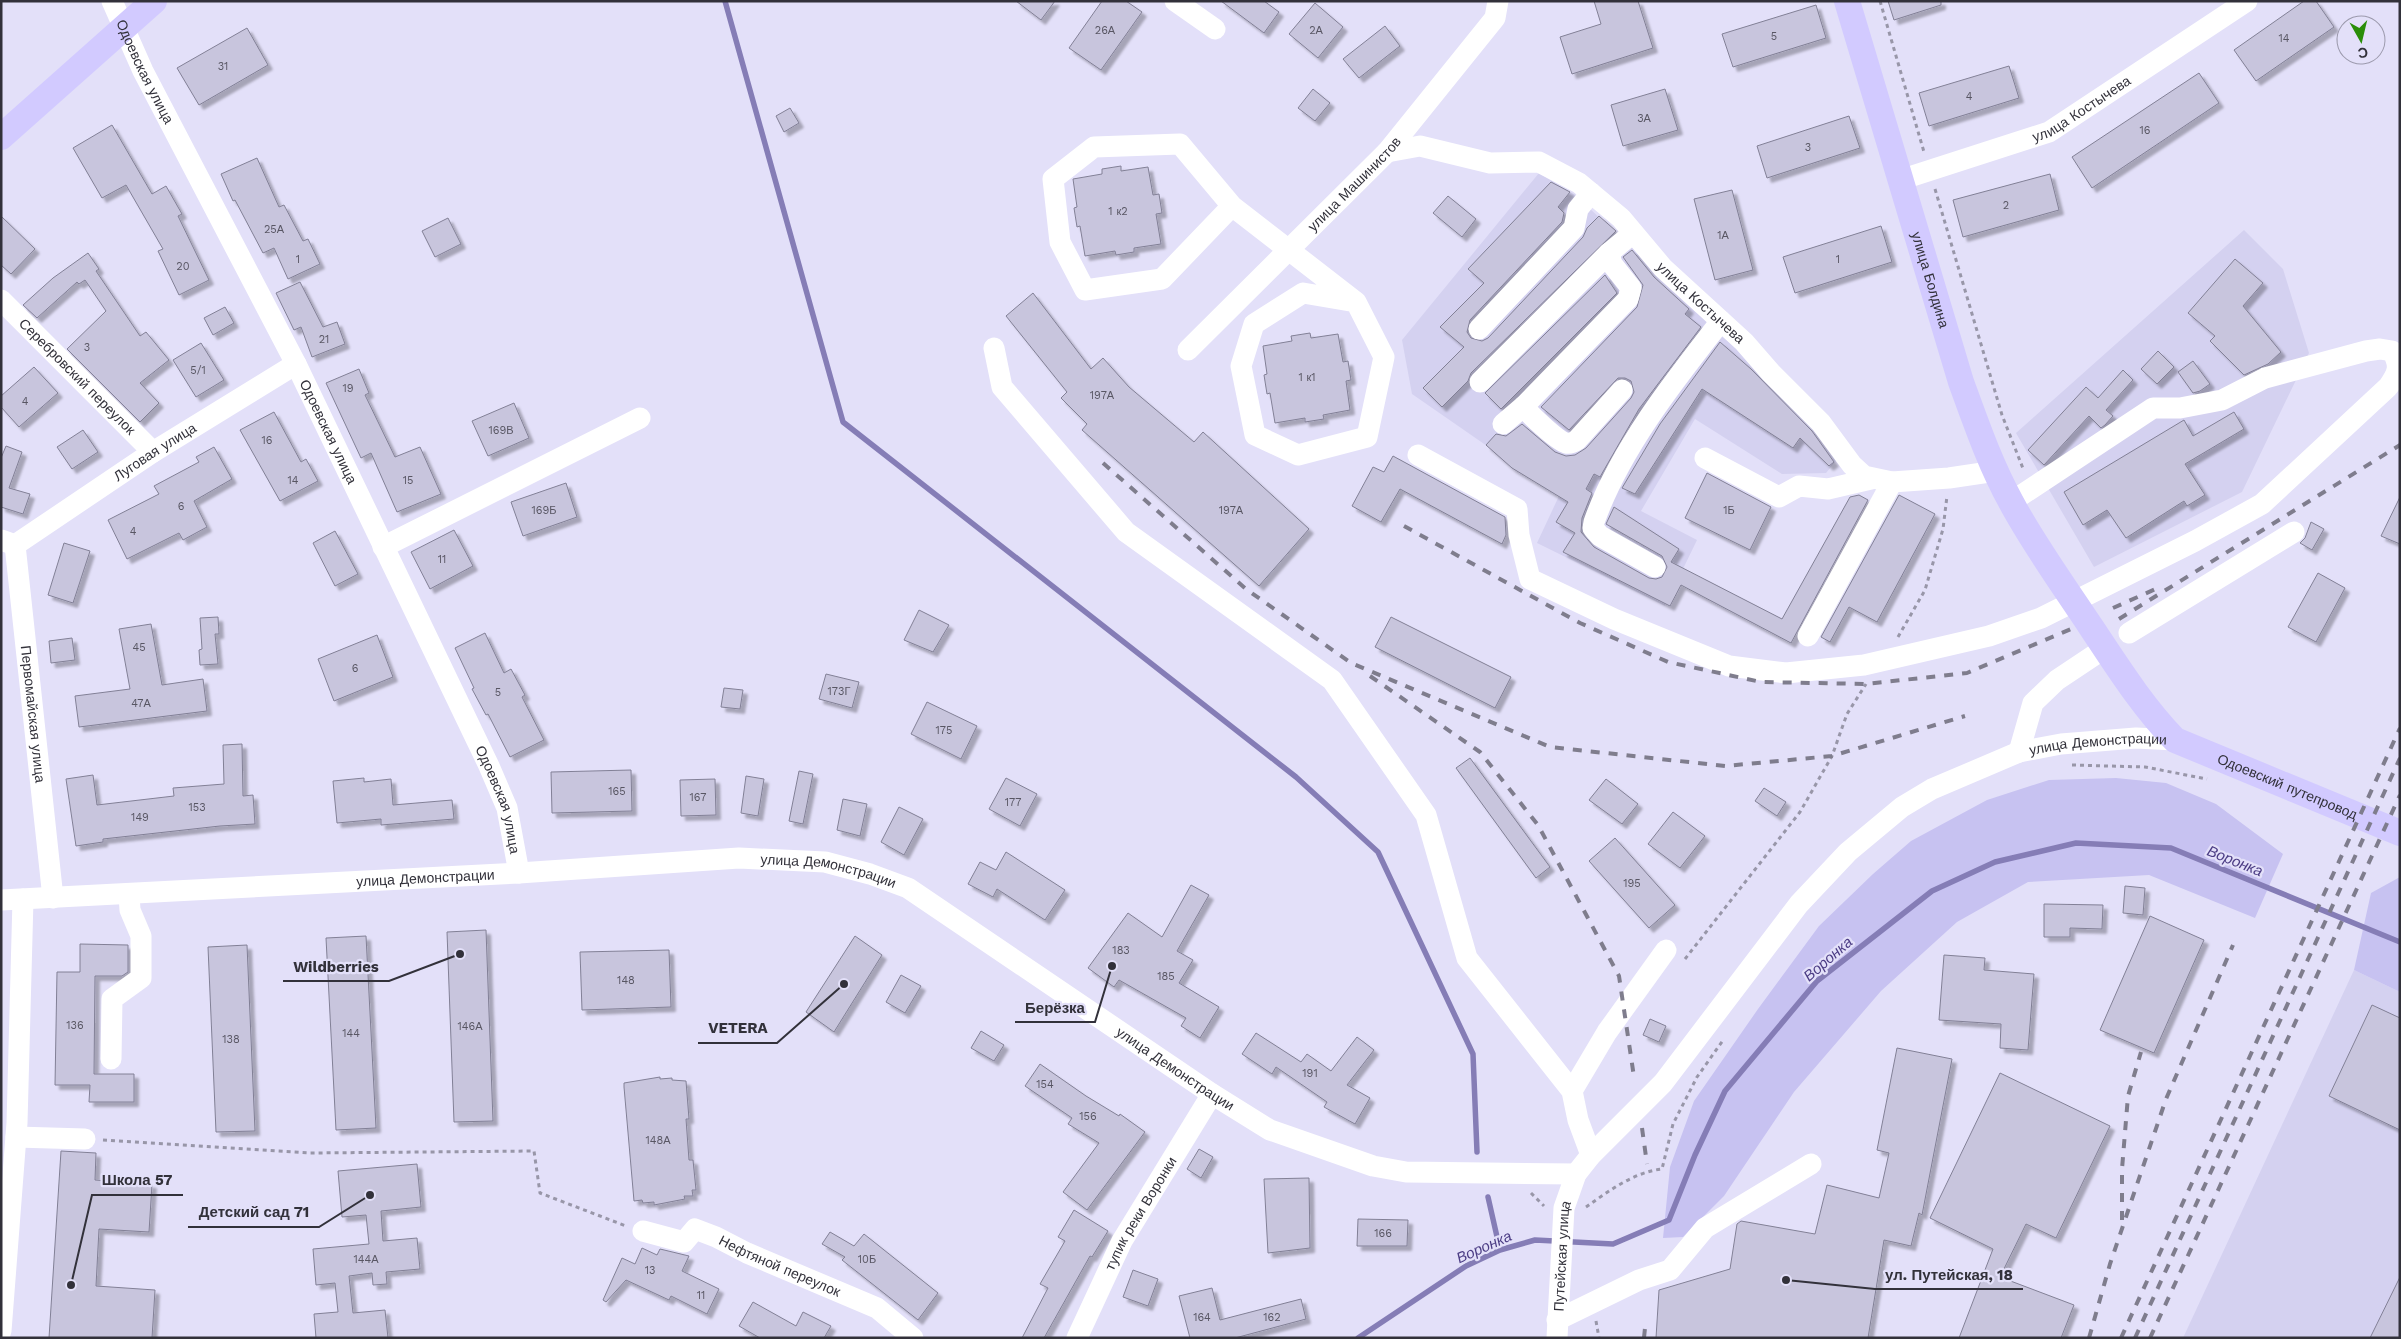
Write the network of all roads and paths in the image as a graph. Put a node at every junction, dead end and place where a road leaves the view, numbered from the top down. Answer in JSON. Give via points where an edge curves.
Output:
{"nodes":[{"id":1,"x":112,"y":1,"type":"edge"},
{"id":2,"x":154,"y":1,"type":"edge"},
{"id":3,"x":1175,"y":1,"type":"edge"},
{"id":4,"x":1498,"y":1,"type":"edge"},
{"id":5,"x":1848,"y":1,"type":"edge"},
{"id":6,"x":1880,"y":1,"type":"edge"},
{"id":7,"x":2247,"y":1,"type":"edge"},
{"id":8,"x":123,"y":29,"type":"junction"},
{"id":9,"x":1215,"y":30,"type":"dead end"},
{"id":10,"x":1,"y":137,"type":"edge"},
{"id":11,"x":1387,"y":152,"type":"junction"},
{"id":12,"x":1929,"y":171,"type":"junction"},
{"id":13,"x":1900,"y":180,"type":"junction"},
{"id":14,"x":1591,"y":193,"type":"junction"},
{"id":15,"x":1232,"y":206,"type":"junction"},
{"id":16,"x":1633,"y":233,"type":"junction"},
{"id":17,"x":1288,"y":251,"type":"junction"},
{"id":18,"x":1609,"y":253,"type":"junction"},
{"id":19,"x":1,"y":300,"type":"edge"},
{"id":20,"x":1356,"y":302,"type":"junction"},
{"id":21,"x":1721,"y":321,"type":"junction"},
{"id":22,"x":1479,"y":329,"type":"dead end"},
{"id":23,"x":994,"y":348,"type":"dead end"},
{"id":24,"x":1188,"y":350,"type":"dead end"},
{"id":25,"x":296,"y":364,"type":"junction"},
{"id":26,"x":1480,"y":382,"type":"dead end"},
{"id":27,"x":1622,"y":390,"type":"dead end"},
{"id":28,"x":1524,"y":406,"type":"junction"},
{"id":29,"x":640,"y":418,"type":"dead end"},
{"id":30,"x":1503,"y":424,"type":"dead end"},
{"id":31,"x":153,"y":452,"type":"junction"},
{"id":32,"x":1418,"y":455,"type":"dead end"},
{"id":33,"x":1705,"y":458,"type":"dead end"},
{"id":34,"x":1996,"y":471,"type":"junction"},
{"id":35,"x":1949,"y":478,"type":"junction"},
{"id":36,"x":1881,"y":480,"type":"junction"},
{"id":37,"x":2019,"y":497,"type":"junction"},
{"id":38,"x":2294,"y":532,"type":"dead end"},
{"id":39,"x":8,"y":543,"type":"edge"},
{"id":40,"x":383,"y":547,"type":"junction"},
{"id":41,"x":1654,"y":567,"type":"dead end"},
{"id":42,"x":2129,"y":633,"type":"dead end"},
{"id":43,"x":1808,"y":636,"type":"dead end"},
{"id":44,"x":2096,"y":654,"type":"dead end"},
{"id":45,"x":1884,"y":661,"type":"junction"},
{"id":46,"x":2175,"y":740,"type":"junction"},
{"id":47,"x":2019,"y":752,"type":"junction"},
{"id":48,"x":2067,"y":765,"type":"dead end"},
{"id":49,"x":2212,"y":780,"type":"dead end"},
{"id":50,"x":2400,"y":833,"type":"edge"},
{"id":51,"x":519,"y":873,"type":"junction"},
{"id":52,"x":129,"y":894,"type":"junction"},
{"id":53,"x":53,"y":898,"type":"junction"},
{"id":54,"x":24,"y":899,"type":"junction"},
{"id":55,"x":1,"y":900,"type":"edge"},
{"id":56,"x":1675,"y":956,"type":"joint"},
{"id":57,"x":1730,"y":1031,"type":"dead end"},
{"id":58,"x":111,"y":1059,"type":"dead end"},
{"id":59,"x":1572,"y":1091,"type":"junction"},
{"id":60,"x":1212,"y":1094,"type":"junction"},
{"id":61,"x":16,"y":1136,"type":"junction"},
{"id":62,"x":85,"y":1139,"type":"joint"},
{"id":63,"x":1591,"y":1155,"type":"junction"},
{"id":64,"x":8,"y":1160,"type":"edge"},
{"id":65,"x":1811,"y":1164,"type":"dead end"},
{"id":66,"x":1576,"y":1174,"type":"junction"},
{"id":67,"x":1525,"y":1191,"type":"dead end"},
{"id":68,"x":1564,"y":1208,"type":"junction"},
{"id":69,"x":643,"y":1231,"type":"joint"},
{"id":70,"x":1557,"y":1329,"type":"edge"},
{"id":71,"x":1,"y":1331,"type":"edge"},
{"id":72,"x":913,"y":1338,"type":"edge"},
{"id":73,"x":1077,"y":1338,"type":"edge"}],
"edges":[{"from":1,"to":8,"type":"street","name":"Одоевская улица"},
{"from":2,"to":8,"type":"main road"},
{"from":3,"to":9,"type":"street"},
{"from":4,"to":11,"type":"street","name":"улица Машинистов","via":[[1495,18]]},
{"from":5,"to":13,"type":"main road","name":"улица Болдина"},
{"from":6,"to":12,"type":"path"},
{"from":7,"to":12,"type":"street","name":"улица Костычева","via":[[2049,132]]},
{"from":8,"to":10,"type":"main road"},
{"from":8,"to":25,"type":"street","name":"Одоевская улица"},
{"from":11,"to":14,"type":"street","name":"улица Костычева","via":[[1420,146],[1490,163],[1539,162]]},
{"from":11,"to":17,"type":"street","name":"улица Машинистов"},
{"from":12,"to":13,"type":"street","name":"улица Костычева"},
{"from":12,"to":37,"type":"path","via":[[2002,415],[2028,480]]},
{"from":13,"to":34,"type":"main road","name":"улица Болдина","via":[[1962,382]]},
{"from":14,"to":16,"type":"street","name":"улица Костычева","via":[[1622,218]]},
{"from":14,"to":22,"type":"street","via":[[1578,209],[1574,228]]},
{"from":15,"to":15,"type":"street","via":[[1180,144],[1094,147],[1053,179],[1060,242],[1085,290],[1162,279]]},
{"from":15,"to":17,"type":"street"},
{"from":16,"to":18,"type":"street"},
{"from":16,"to":21,"type":"street","name":"улица Костычева","via":[[1663,268]]},
{"from":17,"to":20,"type":"street"},
{"from":17,"to":24,"type":"street","name":"улица Машинистов"},
{"from":18,"to":26,"type":"street"},
{"from":18,"to":28,"type":"street","via":[[1612,264],[1631,288],[1628,299]]},
{"from":19,"to":31,"type":"street","name":"Серебровский переулок"},
{"from":20,"to":20,"type":"street","via":[[1303,292],[1254,324],[1241,366],[1254,435],[1298,455],[1367,437],[1384,357]]},
{"from":21,"to":36,"type":"street","name":"улица Костычева","via":[[1821,423],[1858,472]]},
{"from":21,"to":41,"type":"street","via":[[1680,373],[1629,450],[1594,522],[1593,528],[1600,536]]},
{"from":23,"to":59,"type":"street","via":[[1002,387],[1126,532],[1332,680],[1426,815],[1467,958]]},
{"from":25,"to":31,"type":"street","name":"Луговая улица"},
{"from":25,"to":40,"type":"street","name":"Одоевская улица"},
{"from":27,"to":28,"type":"street","via":[[1577,440],[1568,444]]},
{"from":28,"to":30,"type":"street"},
{"from":29,"to":40,"type":"street"},
{"from":31,"to":39,"type":"street","name":"Луговая улица"},
{"from":32,"to":45,"type":"street","via":[[1517,508],[1518,535],[1530,578],[1614,619],[1729,666],[1786,673]]},
{"from":33,"to":36,"type":"street","via":[[1779,497],[1799,486],[1828,488]]},
{"from":34,"to":35,"type":"street"},
{"from":34,"to":37,"type":"main road","name":"улица Болдина"},
{"from":35,"to":36,"type":"street"},
{"from":35,"to":45,"type":"path","via":[[1943,529],[1926,590]]},
{"from":36,"to":43,"type":"street"},
{"from":37,"to":45,"type":"street","via":[[2153,408],[2180,408],[2222,400],[2265,378],[2366,351],[2392,351],[2400,365],[2398,374],[2388,387],[2262,504],[2041,618],[1989,636]]},
{"from":37,"to":46,"type":"main road","name":"улица Болдина","via":[[2039,548],[2135,692]]},
{"from":38,"to":42,"type":"street"},
{"from":39,"to":53,"type":"street","name":"Первомайская улица"},
{"from":40,"to":51,"type":"street","name":"Одоевская улица","via":[[493,774],[507,808]]},
{"from":44,"to":47,"type":"street","via":[[2056,680],[2033,703]]},
{"from":45,"to":56,"type":"path","via":[[1847,714],[1832,756],[1800,812]]},
{"from":46,"to":47,"type":"street","name":"улица Демонстрации","via":[[2141,738],[2061,744]]},
{"from":46,"to":50,"type":"main road","name":"Одоевский путепровод"},
{"from":47,"to":63,"type":"street","name":"улица Демонстрации","via":[[1932,789],[1902,807],[1848,852],[1794,911],[1663,1083]]},
{"from":48,"to":49,"type":"path","via":[[2145,768]]},
{"from":51,"to":52,"type":"street","name":"улица Демонстрации"},
{"from":51,"to":60,"type":"street","name":"улица Демонстрации","via":[[767,858],[825,862],[870,874],[908,888]]},
{"from":52,"to":53,"type":"street","name":"улица Демонстрации"},
{"from":52,"to":58,"type":"street","via":[[130,910],[141,936],[141,978],[112,999]]},
{"from":53,"to":54,"type":"street","name":"улица Демонстрации"},
{"from":54,"to":55,"type":"street","name":"улица Демонстрации"},
{"from":54,"to":61,"type":"street"},
{"from":56,"to":59,"type":"street","via":[[1607,1032]]},
{"from":57,"to":68,"type":"path","via":[[1697,1076],[1673,1124],[1662,1169],[1646,1171],[1585,1208]]},
{"from":59,"to":63,"type":"street","via":[[1578,1120]]},
{"from":60,"to":66,"type":"street","name":"улица Демонстрации","via":[[1270,1130],[1373,1166],[1406,1172]]},
{"from":60,"to":73,"type":"street","name":"тупик реки Воронки","via":[[1122,1241]]},
{"from":61,"to":62,"type":"street"},
{"from":61,"to":64,"type":"street"},
{"from":62,"to":69,"type":"path","via":[[309,1153],[534,1151],[540,1193]]},
{"from":63,"to":66,"type":"street","name":"Путейская улица"},
{"from":64,"to":71,"type":"street"},
{"from":65,"to":70,"type":"street","via":[[1705,1228],[1670,1270],[1639,1280]]},
{"from":66,"to":68,"type":"street","name":"Путейская улица"},
{"from":67,"to":68,"type":"path","via":[[1533,1194],[1546,1208]]},
{"from":68,"to":70,"type":"street","name":"Путейская улица"},
{"from":69,"to":72,"type":"street","name":"Нефтяной переулок","via":[[684,1242],[695,1229],[716,1237],[877,1308]]}]}
